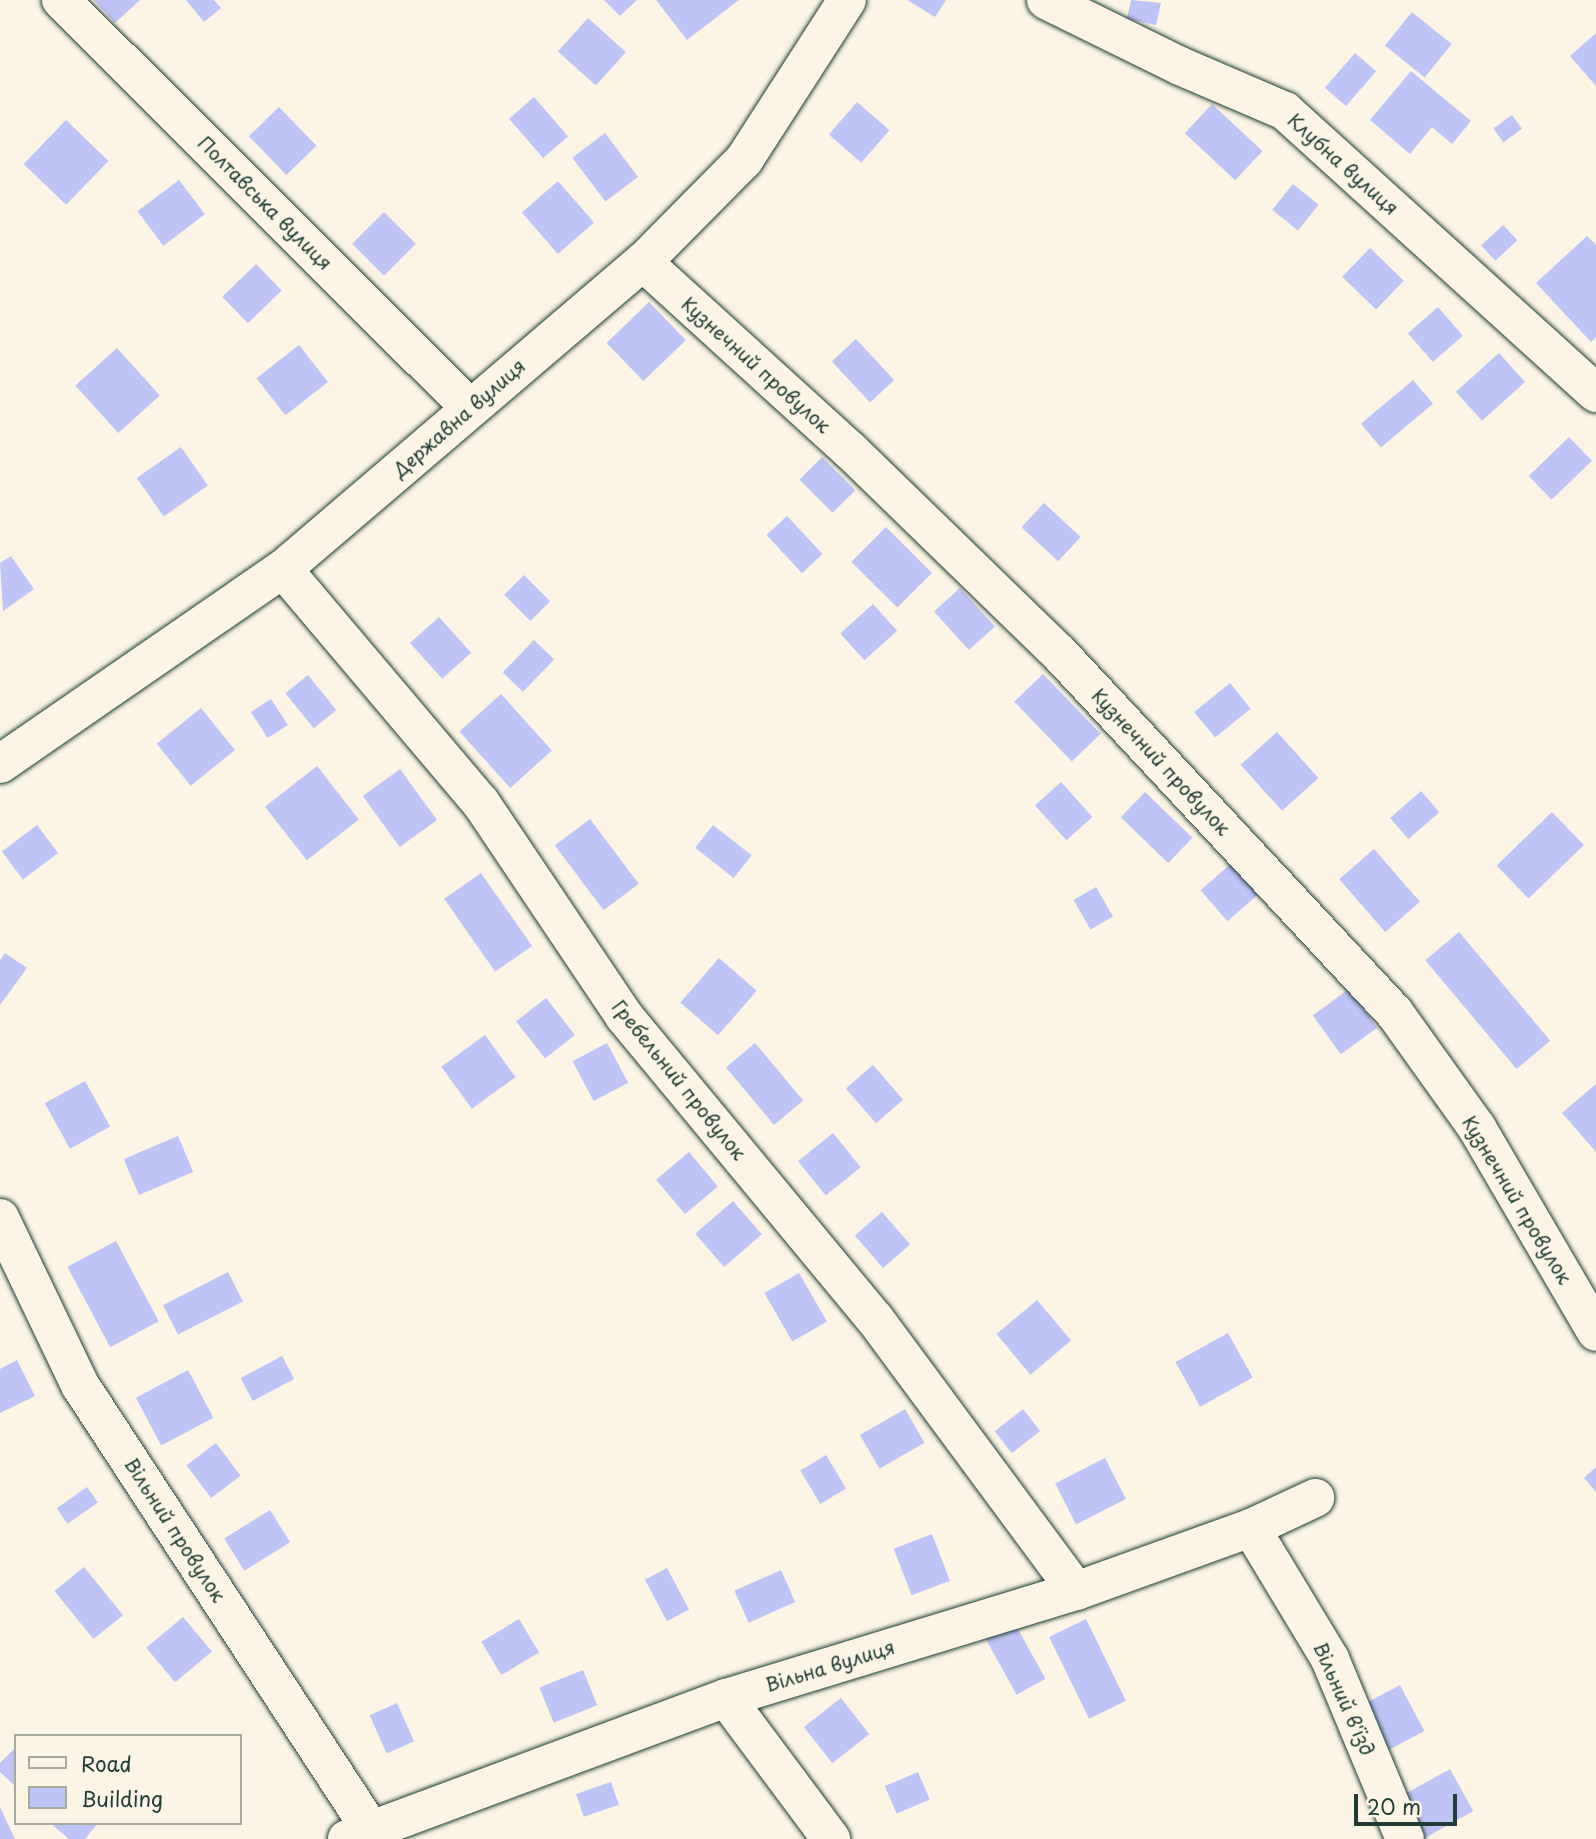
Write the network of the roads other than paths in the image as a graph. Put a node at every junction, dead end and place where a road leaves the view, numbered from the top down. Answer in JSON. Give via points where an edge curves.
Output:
{"nodes":[{"id":1,"x":61,"y":0,"type":"edge"},
{"id":2,"x":847,"y":0,"type":"edge"},
{"id":3,"x":1046,"y":0,"type":"edge"},
{"id":4,"x":643,"y":262,"type":"junction"},
{"id":5,"x":1596,"y":393,"type":"edge"},
{"id":6,"x":469,"y":407,"type":"junction"},
{"id":7,"x":283,"y":569,"type":"junction"},
{"id":8,"x":0,"y":764,"type":"edge"},
{"id":9,"x":0,"y":1218,"type":"edge"},
{"id":10,"x":1596,"y":1332,"type":"edge"},
{"id":11,"x":1315,"y":1498,"type":"dead end"},
{"id":12,"x":1251,"y":1528,"type":"junction"},
{"id":13,"x":1076,"y":1591,"type":"junction"},
{"id":14,"x":726,"y":1698,"type":"junction"},
{"id":15,"x":359,"y":1835,"type":"edge"},
{"id":16,"x":831,"y":1839,"type":"edge"},
{"id":17,"x":1405,"y":1839,"type":"edge"}],
"edges":[{"from":1,"to":6,"type":"street","name":"Полтавська вулиця"},
{"from":2,"to":4,"type":"street","name":"Державна вулиця","via":[[744,160]]},
{"from":3,"to":5,"type":"street","name":"Клубна вулиця","via":[[1285,111]]},
{"from":4,"to":6,"type":"street","name":"Державна вулиця"},
{"from":4,"to":10,"type":"street","name":"Кузнечний провулок","via":[[851,451],[1059,653],[1394,1012],[1477,1128]]},
{"from":6,"to":7,"type":"street","name":"Державна вулиця"},
{"from":7,"to":8,"type":"street","name":"Державна вулиця"},
{"from":7,"to":13,"type":"street","name":"Гребельний провулок","via":[[481,803],[624,1016],[875,1319]]},
{"from":9,"to":15,"type":"street","name":"Вільний провулок","via":[[80,1385]]},
{"from":11,"to":12,"type":"street","name":"Вільна вулиця"},
{"from":12,"to":13,"type":"street","name":"Вільна вулиця"},
{"from":12,"to":17,"type":"street","name":"Вільний в'їзд","via":[[1330,1659]]},
{"from":13,"to":14,"type":"street","name":"Вільна вулиця"},
{"from":14,"to":15,"type":"street","name":"Вільна вулиця"},
{"from":14,"to":16,"type":"street"}]}
